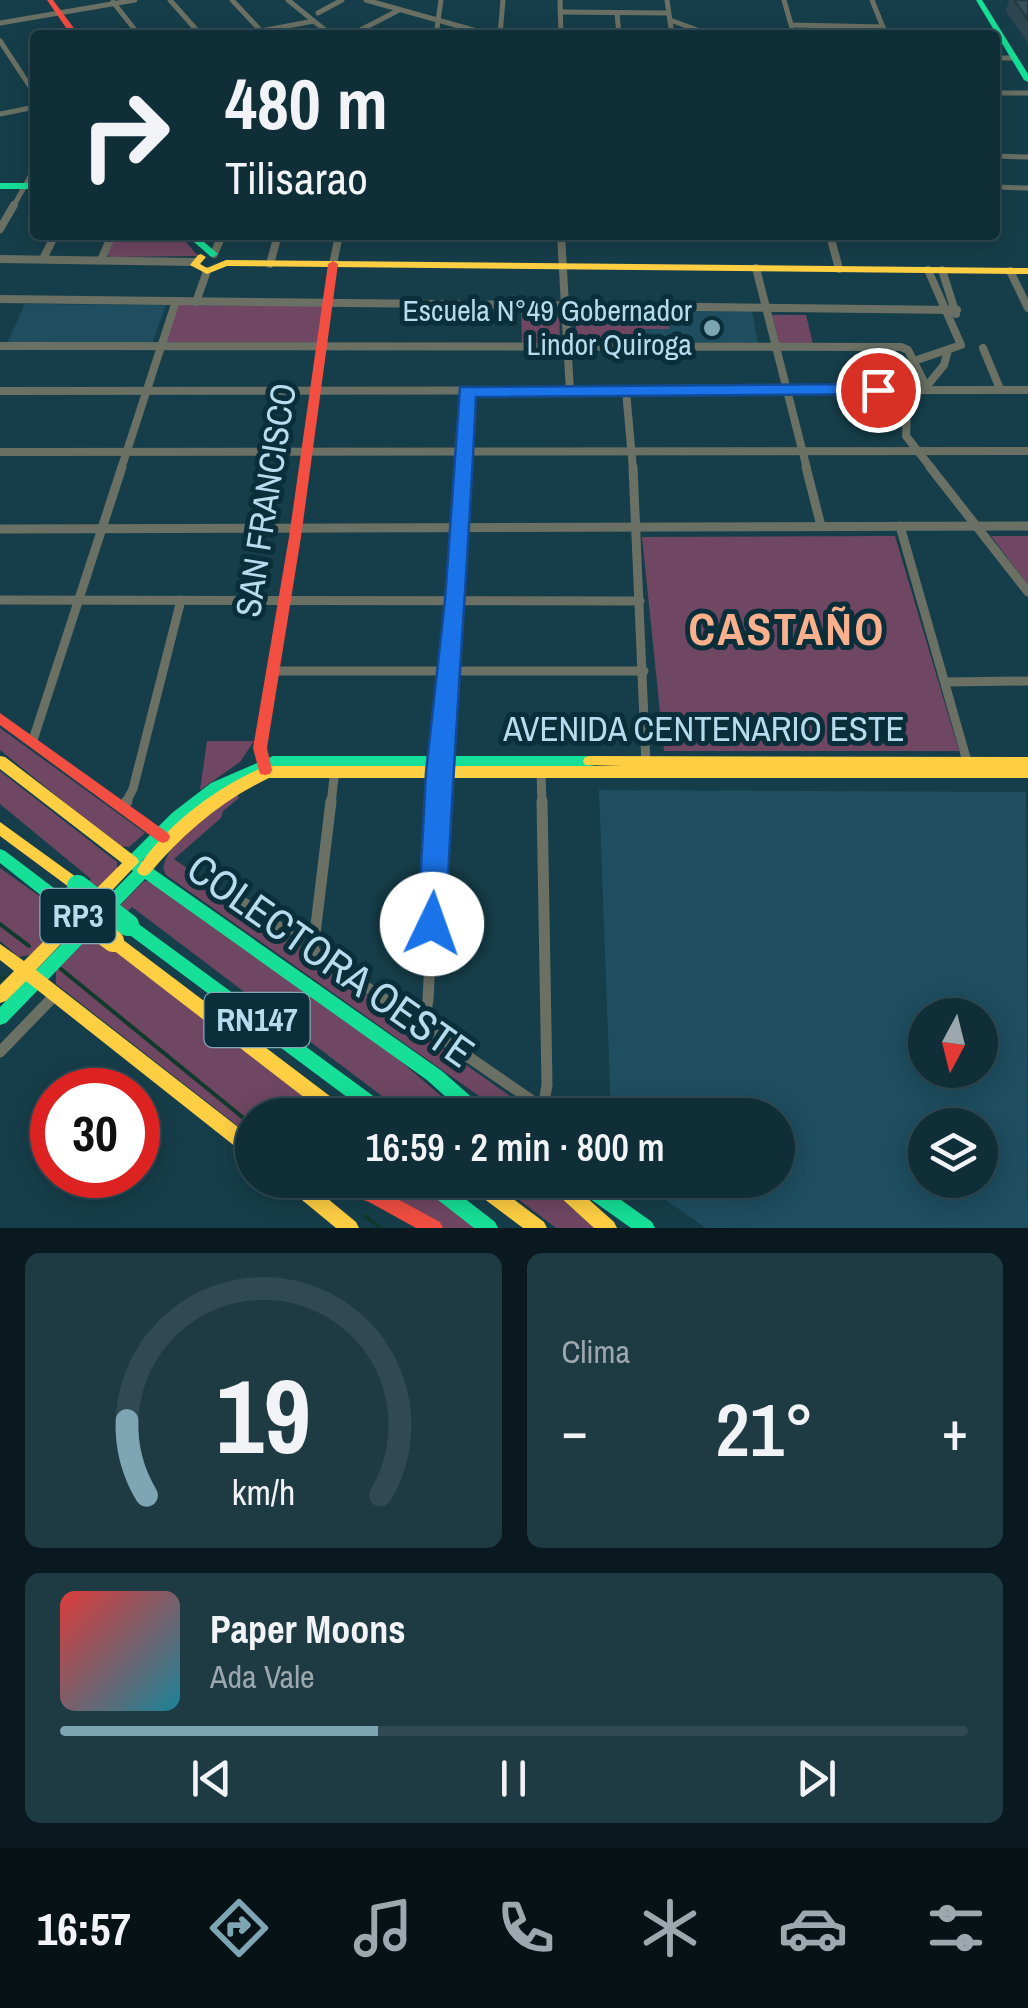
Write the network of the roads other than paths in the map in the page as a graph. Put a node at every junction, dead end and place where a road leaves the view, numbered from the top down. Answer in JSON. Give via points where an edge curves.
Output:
{"nodes":[{"id":1,"x":136,"y":0,"type":"edge"},
{"id":2,"x":170,"y":0,"type":"edge"},
{"id":3,"x":232,"y":0,"type":"edge"},
{"id":4,"x":288,"y":0,"type":"edge"},
{"id":5,"x":342,"y":0,"type":"edge"},
{"id":6,"x":366,"y":0,"type":"edge"},
{"id":7,"x":442,"y":0,"type":"edge"},
{"id":8,"x":503,"y":0,"type":"edge"},
{"id":9,"x":560,"y":0,"type":"edge"},
{"id":10,"x":667,"y":0,"type":"edge"},
{"id":11,"x":784,"y":0,"type":"edge"},
{"id":12,"x":872,"y":0,"type":"edge"},
{"id":13,"x":979,"y":0,"type":"edge"},
{"id":14,"x":112,"y":2,"type":"edge"},
{"id":15,"x":52,"y":7,"type":"edge"},
{"id":16,"x":399,"y":10,"type":"junction"},
{"id":17,"x":560,"y":12,"type":"junction"},
{"id":18,"x":318,"y":13,"type":"dead end"},
{"id":19,"x":618,"y":13,"type":"junction"},
{"id":20,"x":669,"y":16,"type":"junction"},
{"id":21,"x":314,"y":21,"type":"junction"},
{"id":22,"x":438,"y":21,"type":"junction"},
{"id":23,"x":300,"y":23,"type":"junction"},
{"id":24,"x":0,"y":24,"type":"edge"},
{"id":25,"x":792,"y":25,"type":"junction"},
{"id":26,"x":883,"y":26,"type":"junction"},
{"id":27,"x":68,"y":30,"type":"edge"},
{"id":28,"x":135,"y":30,"type":"edge"},
{"id":29,"x":197,"y":30,"type":"edge"},
{"id":30,"x":261,"y":30,"type":"joint"},
{"id":31,"x":298,"y":30,"type":"edge"},
{"id":32,"x":325,"y":30,"type":"edge"},
{"id":33,"x":361,"y":30,"type":"edge"},
{"id":34,"x":437,"y":30,"type":"edge"},
{"id":35,"x":472,"y":30,"type":"edge"},
{"id":36,"x":500,"y":30,"type":"edge"},
{"id":37,"x":561,"y":30,"type":"edge"},
{"id":38,"x":619,"y":30,"type":"edge"},
{"id":39,"x":671,"y":30,"type":"edge"},
{"id":40,"x":699,"y":30,"type":"edge"},
{"id":41,"x":793,"y":30,"type":"edge"},
{"id":42,"x":884,"y":30,"type":"edge"},
{"id":43,"x":998,"y":30,"type":"edge"},
{"id":44,"x":1000,"y":34,"type":"edge"},
{"id":45,"x":1,"y":44,"type":"edge"},
{"id":46,"x":1000,"y":58,"type":"edge"},
{"id":47,"x":1015,"y":58,"type":"junction"},
{"id":48,"x":30,"y":77,"type":"edge"},
{"id":49,"x":25,"y":78,"type":"junction"},
{"id":50,"x":1028,"y":80,"type":"edge"},
{"id":51,"x":30,"y":86,"type":"edge"},
{"id":52,"x":1000,"y":93,"type":"edge"},
{"id":53,"x":1028,"y":94,"type":"edge"},
{"id":54,"x":30,"y":108,"type":"edge"},
{"id":55,"x":0,"y":114,"type":"edge"},
{"id":56,"x":1000,"y":156,"type":"edge"},
{"id":57,"x":1028,"y":156,"type":"edge"},
{"id":58,"x":0,"y":186,"type":"edge"},
{"id":59,"x":30,"y":186,"type":"edge"},
{"id":60,"x":1000,"y":187,"type":"edge"},
{"id":61,"x":1027,"y":189,"type":"edge"},
{"id":62,"x":0,"y":229,"type":"edge"},
{"id":63,"x":52,"y":240,"type":"edge"},
{"id":64,"x":110,"y":240,"type":"edge"},
{"id":65,"x":192,"y":240,"type":"edge"},
{"id":66,"x":220,"y":240,"type":"edge"},
{"id":67,"x":277,"y":240,"type":"edge"},
{"id":68,"x":338,"y":240,"type":"edge"},
{"id":69,"x":561,"y":240,"type":"edge"},
{"id":70,"x":831,"y":240,"type":"edge"},
{"id":71,"x":0,"y":259,"type":"edge"},
{"id":72,"x":43,"y":259,"type":"junction"},
{"id":73,"x":101,"y":260,"type":"junction"},
{"id":74,"x":210,"y":260,"type":"junction"},
{"id":75,"x":270,"y":264,"type":"junction"},
{"id":76,"x":333,"y":264,"type":"junction"},
{"id":77,"x":560,"y":266,"type":"junction"},
{"id":78,"x":756,"y":268,"type":"junction"},
{"id":79,"x":840,"y":269,"type":"junction"},
{"id":80,"x":935,"y":270,"type":"junction"},
{"id":81,"x":1019,"y":271,"type":"edge"},
{"id":82,"x":0,"y":300,"type":"edge"},
{"id":83,"x":176,"y":302,"type":"junction"},
{"id":84,"x":196,"y":302,"type":"junction"},
{"id":85,"x":329,"y":303,"type":"junction"},
{"id":86,"x":564,"y":306,"type":"junction"},
{"id":87,"x":766,"y":308,"type":"junction"},
{"id":88,"x":1028,"y":308,"type":"edge"},
{"id":89,"x":943,"y":310,"type":"junction"},
{"id":90,"x":957,"y":310,"type":"junction"},
{"id":91,"x":953,"y":321,"type":"junction"},
{"id":92,"x":0,"y":346,"type":"edge"},
{"id":93,"x":162,"y":346,"type":"junction"},
{"id":94,"x":322,"y":346,"type":"junction"},
{"id":95,"x":567,"y":346,"type":"junction"},
{"id":96,"x":776,"y":346,"type":"junction"},
{"id":97,"x":983,"y":348,"type":"dead end"},
{"id":98,"x":948,"y":350,"type":"junction"},
{"id":99,"x":914,"y":361,"type":"junction"},
{"id":100,"x":927,"y":388,"type":"junction"},
{"id":101,"x":1000,"y":389,"type":"junction"},
{"id":102,"x":626,"y":390,"type":"junction"},
{"id":103,"x":787,"y":390,"type":"junction"},
{"id":104,"x":908,"y":390,"type":"junction"},
{"id":105,"x":1028,"y":390,"type":"edge"},
{"id":106,"x":0,"y":391,"type":"edge"},
{"id":107,"x":147,"y":391,"type":"junction"},
{"id":108,"x":466,"y":391,"type":"junction"},
{"id":109,"x":570,"y":391,"type":"junction"},
{"id":110,"x":315,"y":392,"type":"junction"},
{"id":111,"x":631,"y":451,"type":"junction"},
{"id":112,"x":802,"y":451,"type":"junction"},
{"id":113,"x":915,"y":451,"type":"junction"},
{"id":114,"x":1028,"y":451,"type":"edge"},
{"id":115,"x":0,"y":452,"type":"edge"},
{"id":116,"x":128,"y":452,"type":"junction"},
{"id":117,"x":306,"y":452,"type":"junction"},
{"id":118,"x":464,"y":452,"type":"junction"},
{"id":119,"x":636,"y":526,"type":"junction"},
{"id":120,"x":821,"y":526,"type":"junction"},
{"id":121,"x":900,"y":526,"type":"junction"},
{"id":122,"x":978,"y":526,"type":"junction"},
{"id":123,"x":1028,"y":526,"type":"edge"},
{"id":124,"x":296,"y":527,"type":"junction"},
{"id":125,"x":459,"y":527,"type":"junction"},
{"id":126,"x":0,"y":529,"type":"edge"},
{"id":127,"x":100,"y":529,"type":"junction"},
{"id":128,"x":1028,"y":592,"type":"edge"},
{"id":129,"x":0,"y":600,"type":"edge"},
{"id":130,"x":77,"y":600,"type":"junction"},
{"id":131,"x":181,"y":600,"type":"junction"},
{"id":132,"x":283,"y":600,"type":"junction"},
{"id":133,"x":456,"y":600,"type":"junction"},
{"id":134,"x":640,"y":601,"type":"junction"},
{"id":135,"x":273,"y":671,"type":"junction"},
{"id":136,"x":450,"y":671,"type":"junction"},
{"id":137,"x":644,"y":671,"type":"junction"},
{"id":138,"x":1028,"y":681,"type":"edge"},
{"id":139,"x":947,"y":682,"type":"junction"},
{"id":140,"x":0,"y":718,"type":"edge"},
{"id":141,"x":33,"y":740,"type":"junction"},
{"id":142,"x":0,"y":761,"type":"edge"},
{"id":143,"x":1028,"y":762,"type":"edge"},
{"id":144,"x":968,"y":766,"type":"junction"},
{"id":145,"x":335,"y":767,"type":"junction"},
{"id":146,"x":441,"y":767,"type":"junction"},
{"id":147,"x":264,"y":768,"type":"junction"},
{"id":148,"x":646,"y":768,"type":"junction"},
{"id":149,"x":541,"y":772,"type":"junction"},
{"id":150,"x":1028,"y":772,"type":"edge"},
{"id":151,"x":123,"y":808,"type":"junction"},
{"id":152,"x":0,"y":828,"type":"edge"},
{"id":153,"x":163,"y":838,"type":"junction"},
{"id":154,"x":0,"y":855,"type":"edge"},
{"id":155,"x":138,"y":866,"type":"junction"},
{"id":156,"x":241,"y":901,"type":"dead end"},
{"id":157,"x":313,"y":950,"type":"junction"},
{"id":158,"x":0,"y":951,"type":"edge"},
{"id":159,"x":32,"y":976,"type":"junction"},
{"id":160,"x":56,"y":994,"type":"junction"},
{"id":161,"x":0,"y":996,"type":"edge"},
{"id":162,"x":0,"y":1018,"type":"edge"},
{"id":163,"x":423,"y":1027,"type":"junction"},
{"id":164,"x":0,"y":1052,"type":"edge"},
{"id":165,"x":433,"y":1075,"type":"junction"},
{"id":166,"x":319,"y":1098,"type":"edge"},
{"id":167,"x":362,"y":1098,"type":"edge"},
{"id":168,"x":460,"y":1098,"type":"edge"},
{"id":169,"x":465,"y":1098,"type":"edge"},
{"id":170,"x":529,"y":1098,"type":"edge"},
{"id":171,"x":547,"y":1098,"type":"edge"},
{"id":172,"x":235,"y":1135,"type":"edge"},
{"id":173,"x":313,"y":1198,"type":"edge"},
{"id":174,"x":378,"y":1198,"type":"edge"},
{"id":175,"x":449,"y":1198,"type":"edge"},
{"id":176,"x":497,"y":1198,"type":"edge"},
{"id":177,"x":574,"y":1198,"type":"edge"},
{"id":178,"x":603,"y":1198,"type":"edge"},
{"id":179,"x":610,"y":1198,"type":"edge"},
{"id":180,"x":613,"y":1205,"type":"junction"},
{"id":181,"x":350,"y":1228,"type":"edge"},
{"id":182,"x":434,"y":1228,"type":"edge"},
{"id":183,"x":488,"y":1228,"type":"edge"},
{"id":184,"x":538,"y":1228,"type":"edge"},
{"id":185,"x":608,"y":1228,"type":"edge"},
{"id":186,"x":646,"y":1228,"type":"edge"}],
"edges":[{"from":1,"to":14,"type":"street"},
{"from":2,"to":29,"type":"street"},
{"from":3,"to":30,"type":"street"},
{"from":4,"to":21,"type":"street"},
{"from":5,"to":18,"type":"street"},
{"from":6,"to":16,"type":"street"},
{"from":7,"to":22,"type":"street"},
{"from":8,"to":36,"type":"street"},
{"from":9,"to":17,"type":"street"},
{"from":10,"to":20,"type":"street"},
{"from":11,"to":25,"type":"street"},
{"from":12,"to":26,"type":"street"},
{"from":13,"to":43,"type":"main road"},
{"from":14,"to":15,"type":"street"},
{"from":14,"to":28,"type":"street"},
{"from":15,"to":24,"type":"street"},
{"from":15,"to":27,"type":"main road"},
{"from":16,"to":22,"type":"street"},
{"from":16,"to":33,"type":"street"},
{"from":17,"to":19,"type":"street"},
{"from":17,"to":37,"type":"street"},
{"from":19,"to":20,"type":"street"},
{"from":19,"to":38,"type":"street"},
{"from":20,"to":39,"type":"street"},
{"from":20,"to":40,"type":"street"},
{"from":21,"to":23,"type":"street"},
{"from":21,"to":32,"type":"street"},
{"from":22,"to":34,"type":"street"},
{"from":22,"to":35,"type":"street"},
{"from":23,"to":30,"type":"street"},
{"from":23,"to":31,"type":"street"},
{"from":25,"to":26,"type":"street"},
{"from":25,"to":41,"type":"street"},
{"from":26,"to":42,"type":"street"},
{"from":44,"to":47,"type":"main road"},
{"from":45,"to":49,"type":"street"},
{"from":46,"to":47,"type":"street"},
{"from":47,"to":50,"type":"main road"},
{"from":48,"to":49,"type":"street"},
{"from":49,"to":51,"type":"street"},
{"from":52,"to":53,"type":"street"},
{"from":54,"to":55,"type":"street"},
{"from":56,"to":57,"type":"street"},
{"from":58,"to":59,"type":"main road"},
{"from":59,"to":62,"type":"street"},
{"from":60,"to":61,"type":"street"},
{"from":63,"to":72,"type":"street"},
{"from":64,"to":73,"type":"street"},
{"from":65,"to":74,"type":"main road"},
{"from":66,"to":74,"type":"street"},
{"from":67,"to":75,"type":"street"},
{"from":68,"to":76,"type":"street","name":"SAN FRANCISCO"},
{"from":69,"to":77,"type":"street"},
{"from":70,"to":79,"type":"street"},
{"from":71,"to":72,"type":"street"},
{"from":72,"to":73,"type":"street"},
{"from":73,"to":74,"type":"street"},
{"from":74,"to":75,"type":"main road"},
{"from":74,"to":84,"type":"street"},
{"from":75,"to":76,"type":"main road"},
{"from":76,"to":77,"type":"main road"},
{"from":76,"to":85,"type":"main road","name":"SAN FRANCISCO"},
{"from":77,"to":78,"type":"main road"},
{"from":77,"to":86,"type":"street"},
{"from":78,"to":79,"type":"main road"},
{"from":78,"to":87,"type":"street"},
{"from":79,"to":80,"type":"main road"},
{"from":80,"to":81,"type":"main road"},
{"from":80,"to":89,"type":"street"},
{"from":80,"to":90,"type":"street"},
{"from":81,"to":88,"type":"street"},
{"from":82,"to":83,"type":"street"},
{"from":83,"to":84,"type":"street"},
{"from":83,"to":93,"type":"street"},
{"from":84,"to":85,"type":"street"},
{"from":85,"to":86,"type":"street"},
{"from":85,"to":94,"type":"main road","name":"SAN FRANCISCO"},
{"from":86,"to":87,"type":"street"},
{"from":86,"to":95,"type":"street"},
{"from":87,"to":89,"type":"street"},
{"from":87,"to":96,"type":"street"},
{"from":89,"to":90,"type":"street"},
{"from":89,"to":91,"type":"street"},
{"from":90,"to":91,"type":"street"},
{"from":91,"to":98,"type":"street","via":[[961,344]]},
{"from":92,"to":93,"type":"street"},
{"from":93,"to":94,"type":"street"},
{"from":93,"to":107,"type":"street"},
{"from":94,"to":95,"type":"street"},
{"from":94,"to":110,"type":"main road","name":"SAN FRANCISCO"},
{"from":95,"to":96,"type":"street"},
{"from":95,"to":109,"type":"street"},
{"from":96,"to":99,"type":"street","via":[[902,347]]},
{"from":96,"to":103,"type":"street"},
{"from":97,"to":101,"type":"street"},
{"from":98,"to":99,"type":"street"},
{"from":98,"to":100,"type":"street"},
{"from":99,"to":100,"type":"street"},
{"from":100,"to":101,"type":"street"},
{"from":100,"to":104,"type":"street"},
{"from":101,"to":105,"type":"street"},
{"from":102,"to":103,"type":"street"},
{"from":102,"to":109,"type":"street"},
{"from":102,"to":111,"type":"street"},
{"from":103,"to":104,"type":"street"},
{"from":103,"to":112,"type":"street"},
{"from":104,"to":113,"type":"street","via":[[904,428]]},
{"from":106,"to":107,"type":"street"},
{"from":107,"to":110,"type":"street"},
{"from":107,"to":116,"type":"street"},
{"from":108,"to":109,"type":"street"},
{"from":108,"to":110,"type":"street"},
{"from":108,"to":118,"type":"street"},
{"from":110,"to":117,"type":"main road","name":"SAN FRANCISCO"},
{"from":111,"to":112,"type":"street"},
{"from":111,"to":118,"type":"street"},
{"from":111,"to":119,"type":"street"},
{"from":112,"to":113,"type":"street"},
{"from":112,"to":120,"type":"street"},
{"from":113,"to":114,"type":"street"},
{"from":113,"to":122,"type":"street"},
{"from":115,"to":116,"type":"street"},
{"from":116,"to":117,"type":"street"},
{"from":116,"to":127,"type":"street"},
{"from":117,"to":118,"type":"street"},
{"from":117,"to":124,"type":"main road","name":"SAN FRANCISCO"},
{"from":118,"to":125,"type":"street"},
{"from":119,"to":120,"type":"street"},
{"from":119,"to":125,"type":"street"},
{"from":119,"to":134,"type":"street"},
{"from":120,"to":121,"type":"street"},
{"from":121,"to":122,"type":"street"},
{"from":121,"to":139,"type":"street"},
{"from":122,"to":123,"type":"street"},
{"from":122,"to":128,"type":"street"},
{"from":124,"to":125,"type":"street"},
{"from":124,"to":127,"type":"street"},
{"from":124,"to":132,"type":"main road","name":"SAN FRANCISCO"},
{"from":125,"to":133,"type":"street"},
{"from":126,"to":127,"type":"street"},
{"from":127,"to":130,"type":"street"},
{"from":129,"to":130,"type":"street"},
{"from":130,"to":131,"type":"street"},
{"from":130,"to":141,"type":"street"},
{"from":131,"to":132,"type":"street"},
{"from":131,"to":151,"type":"street"},
{"from":132,"to":133,"type":"street"},
{"from":132,"to":135,"type":"main road","name":"SAN FRANCISCO"},
{"from":133,"to":134,"type":"street"},
{"from":133,"to":136,"type":"street"},
{"from":134,"to":137,"type":"street"},
{"from":135,"to":136,"type":"street"},
{"from":135,"to":147,"type":"main road","name":"SAN FRANCISCO"},
{"from":136,"to":137,"type":"street"},
{"from":136,"to":146,"type":"street"},
{"from":137,"to":148,"type":"street"},
{"from":138,"to":139,"type":"street"},
{"from":139,"to":144,"type":"street"},
{"from":140,"to":141,"type":"main road","name":"COLECTORA OESTE"},
{"from":141,"to":151,"type":"main road","name":"COLECTORA OESTE"},
{"from":142,"to":155,"type":"main road","name":"COLECTORA OESTE"},
{"from":143,"to":144,"type":"main road","name":"AVENIDA CENTENARIO ESTE"},
{"from":144,"to":148,"type":"main road","name":"AVENIDA CENTENARIO ESTE"},
{"from":144,"to":150,"type":"main road","name":"AVENIDA CENTENARIO ESTE"},
{"from":145,"to":146,"type":"main road","name":"AVENIDA CENTENARIO ESTE"},
{"from":145,"to":147,"type":"main road","name":"AVENIDA CENTENARIO ESTE"},
{"from":145,"to":157,"type":"street"},
{"from":146,"to":148,"type":"main road","name":"AVENIDA CENTENARIO ESTE"},
{"from":146,"to":149,"type":"main road","name":"AVENIDA CENTENARIO ESTE"},
{"from":146,"to":163,"type":"street"},
{"from":147,"to":153,"type":"main road","via":[[239,773]]},
{"from":148,"to":149,"type":"main road","name":"AVENIDA CENTENARIO ESTE"},
{"from":149,"to":171,"type":"street"},
{"from":151,"to":153,"type":"main road","name":"COLECTORA OESTE"},
{"from":152,"to":167,"type":"main road","number":"RN147","bridge":true},
{"from":153,"to":155,"type":"main road","number":"RP3"},
{"from":154,"to":166,"type":"main road","number":"RN147","bridge":true},
{"from":155,"to":159,"type":"main road","number":"RP3"},
{"from":155,"to":165,"type":"main road","name":"COLECTORA OESTE"},
{"from":156,"to":157,"type":"street"},
{"from":157,"to":163,"type":"street"},
{"from":158,"to":159,"type":"main road"},
{"from":159,"to":160,"type":"main road"},
{"from":159,"to":161,"type":"main road","number":"RP3"},
{"from":159,"to":162,"type":"main road","number":"RP3"},
{"from":160,"to":164,"type":"street"},
{"from":160,"to":172,"type":"main road"},
{"from":163,"to":170,"type":"street"},
{"from":165,"to":168,"type":"main road"},
{"from":165,"to":169,"type":"main road","name":"COLECTORA OESTE"},
{"from":173,"to":181,"type":"main road"},
{"from":174,"to":182,"type":"main road"},
{"from":175,"to":183,"type":"main road"},
{"from":176,"to":184,"type":"main road"},
{"from":177,"to":185,"type":"main road"},
{"from":178,"to":180,"type":"main road"},
{"from":179,"to":180,"type":"street"},
{"from":180,"to":186,"type":"main road"}]}
